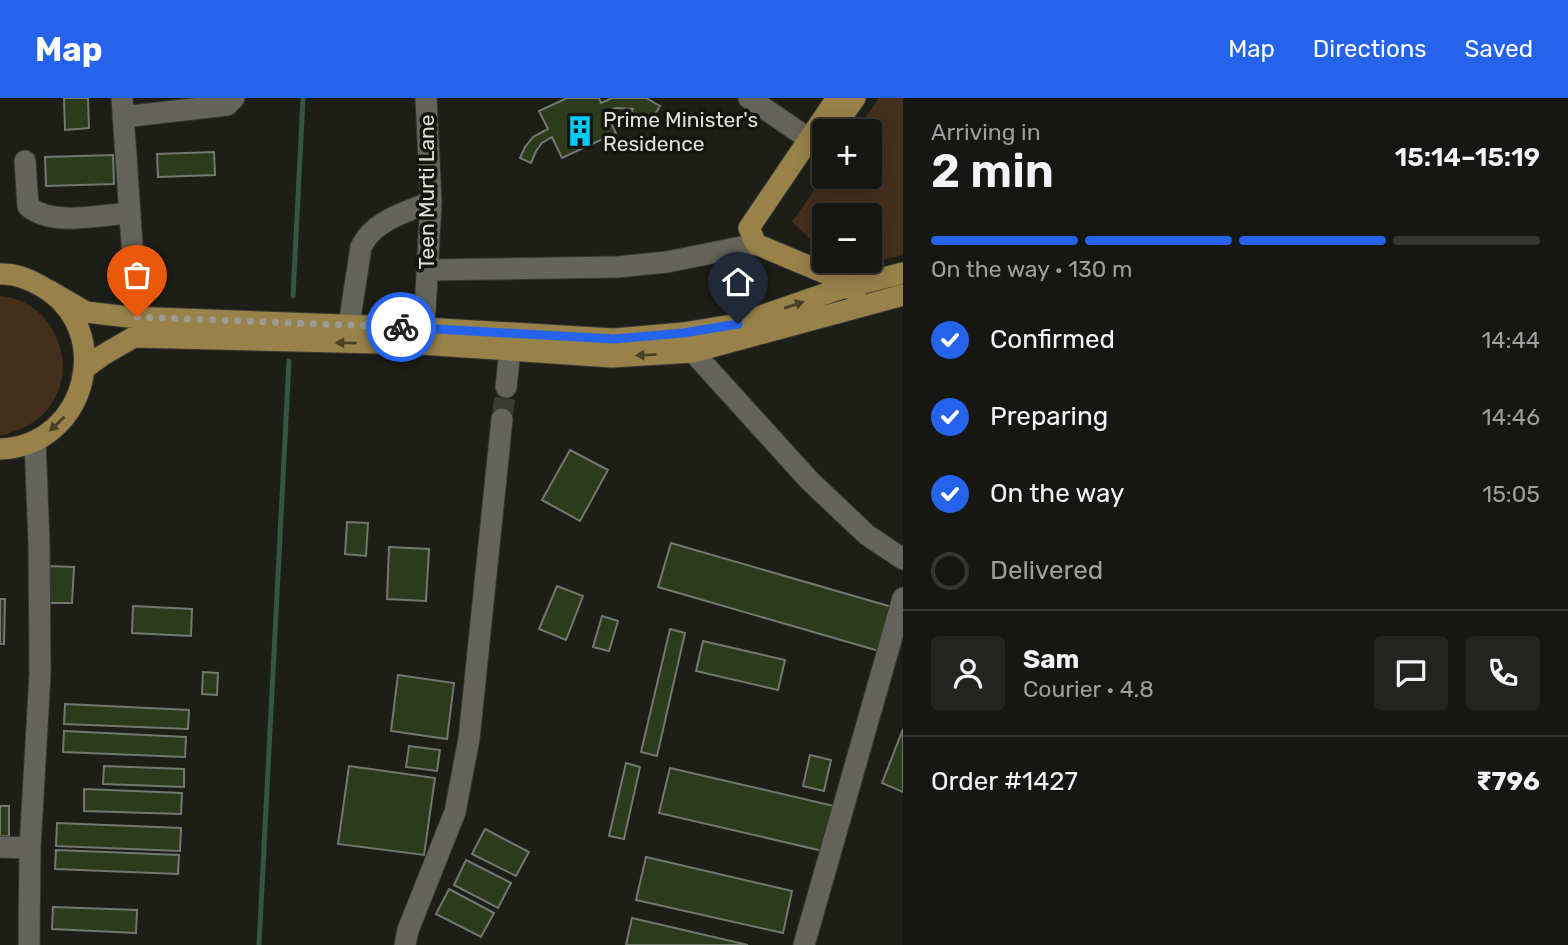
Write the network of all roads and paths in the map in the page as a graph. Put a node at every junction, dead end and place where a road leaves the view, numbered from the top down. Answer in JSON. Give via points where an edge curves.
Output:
{"nodes":[{"id":1,"x":234,"y":98,"type":"edge"},
{"id":2,"x":426,"y":98,"type":"edge"},
{"id":3,"x":749,"y":98,"type":"edge"},
{"id":4,"x":837,"y":98,"type":"edge"},
{"id":5,"x":855,"y":98,"type":"edge"},
{"id":6,"x":123,"y":108,"type":"edge"},
{"id":7,"x":827,"y":119,"type":"edge"},
{"id":8,"x":840,"y":119,"type":"edge"},
{"id":9,"x":812,"y":138,"type":"edge"},
{"id":10,"x":812,"y":147,"type":"edge"},
{"id":11,"x":25,"y":161,"type":"dead end"},
{"id":12,"x":430,"y":202,"type":"junction"},
{"id":13,"x":130,"y":213,"type":"junction"},
{"id":14,"x":755,"y":244,"type":"junction"},
{"id":15,"x":427,"y":270,"type":"junction"},
{"id":16,"x":2,"y":272,"type":"edge"},
{"id":17,"x":903,"y":273,"type":"edge"},
{"id":18,"x":850,"y":287,"type":"junction"},
{"id":19,"x":50,"y":291,"type":"junction"},
{"id":20,"x":903,"y":295,"type":"edge"},
{"id":21,"x":872,"y":304,"type":"junction"},
{"id":22,"x":137,"y":317,"type":"junction"},
{"id":23,"x":349,"y":325,"type":"junction"},
{"id":24,"x":424,"y":328,"type":"junction"},
{"id":25,"x":510,"y":350,"type":"junction"},
{"id":26,"x":693,"y":352,"type":"junction"},
{"id":27,"x":85,"y":368,"type":"junction"},
{"id":28,"x":506,"y":387,"type":"tunnel mouth"},
{"id":29,"x":502,"y":419,"type":"tunnel mouth"},
{"id":30,"x":35,"y":441,"type":"junction"},
{"id":31,"x":0,"y":449,"type":"edge"},
{"id":32,"x":903,"y":559,"type":"edge"},
{"id":33,"x":903,"y":598,"type":"edge"},
{"id":34,"x":0,"y":848,"type":"edge"},
{"id":35,"x":30,"y":848,"type":"junction"},
{"id":36,"x":29,"y":945,"type":"edge"},
{"id":37,"x":405,"y":945,"type":"edge"},
{"id":38,"x":804,"y":945,"type":"edge"}],
"edges":[{"from":1,"to":6,"type":"street","via":[[227,105]]},
{"from":2,"to":12,"type":"street","name":"Teen Murti Lane"},
{"from":3,"to":9,"type":"street"},
{"from":4,"to":7,"type":"main road"},
{"from":5,"to":8,"type":"main road"},
{"from":6,"to":13,"type":"street"},
{"from":10,"to":14,"type":"main road","via":[[749,228]]},
{"from":11,"to":13,"type":"street","via":[[28,206],[38,214],[54,218]]},
{"from":12,"to":15,"type":"street","name":"Teen Murti Lane"},
{"from":12,"to":23,"type":"street","via":[[386,221],[365,239]]},
{"from":13,"to":22,"type":"street"},
{"from":14,"to":15,"type":"street","via":[[617,267]]},
{"from":14,"to":18,"type":"main road"},
{"from":15,"to":24,"type":"street","name":"Teen Murti Lane"},
{"from":16,"to":19,"type":"main road","via":[[30,279]]},
{"from":17,"to":18,"type":"main road"},
{"from":18,"to":21,"type":"main road"},
{"from":24,"to":18,"type":"main road","one_way":true,"via":[[614,339],[683,333],[738,324]]},
{"from":19,"to":22,"type":"main road","via":[[86,312]]},
{"from":19,"to":27,"type":"main road","via":[[71,312],[83,339]]},
{"from":20,"to":21,"type":"main road"},
{"from":21,"to":26,"type":"main road"},
{"from":22,"to":23,"type":"main road"},
{"from":23,"to":24,"type":"main road"},
{"from":26,"to":25,"type":"main road","one_way":true,"via":[[612,357]]},
{"from":25,"to":27,"type":"main road","one_way":true,"via":[[134,337]]},
{"from":25,"to":28,"type":"street"},
{"from":26,"to":32,"type":"street","via":[[809,480],[867,534]]},
{"from":27,"to":30,"type":"main road","one_way":true,"via":[[78,398],[60,424]]},
{"from":29,"to":37,"type":"street","via":[[469,739],[455,812]]},
{"from":30,"to":31,"type":"main road"},
{"from":30,"to":35,"type":"street","via":[[40,674]]},
{"from":33,"to":38,"type":"street"},
{"from":34,"to":35,"type":"street"},
{"from":35,"to":36,"type":"street"}]}
